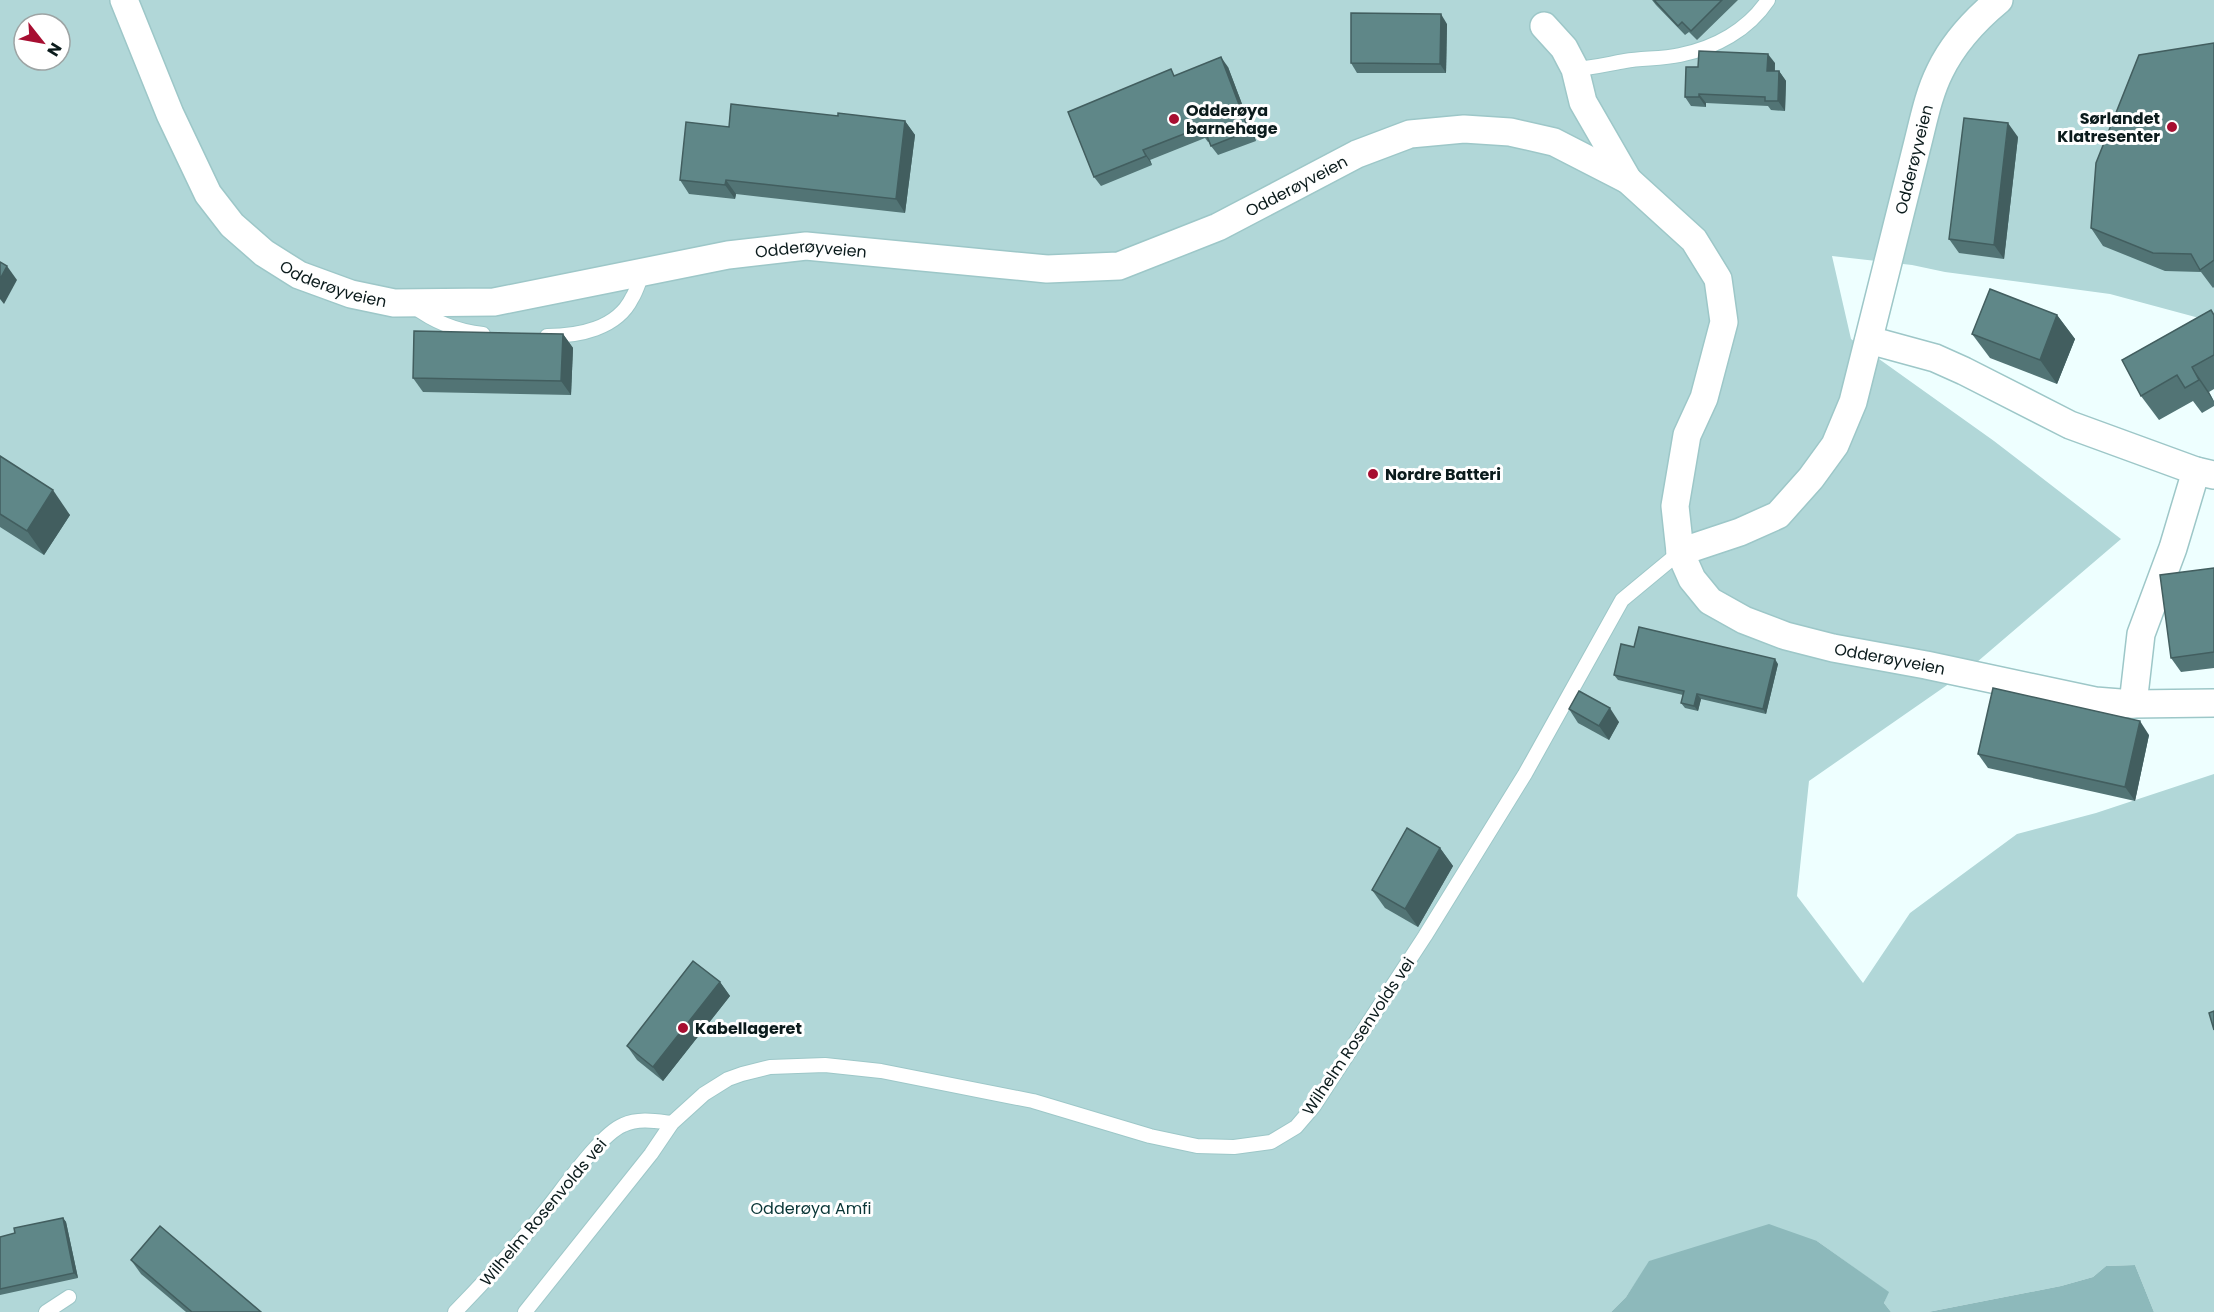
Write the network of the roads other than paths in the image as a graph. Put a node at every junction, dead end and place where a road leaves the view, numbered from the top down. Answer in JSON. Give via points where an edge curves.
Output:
{"nodes":[{"id":1,"x":124,"y":0,"type":"edge"},
{"id":2,"x":1768,"y":0,"type":"edge"},
{"id":3,"x":1999,"y":0,"type":"edge"},
{"id":4,"x":1545,"y":26,"type":"dead end"},
{"id":5,"x":1575,"y":69,"type":"junction"},
{"id":6,"x":1628,"y":180,"type":"junction"},
{"id":7,"x":643,"y":272,"type":"junction"},
{"id":8,"x":410,"y":303,"type":"junction"},
{"id":9,"x":500,"y":336,"type":"edge"},
{"id":10,"x":531,"y":337,"type":"edge"},
{"id":11,"x":1869,"y":340,"type":"junction"},
{"id":12,"x":2205,"y":473,"type":"edge"},
{"id":13,"x":1680,"y":552,"type":"junction"},
{"id":14,"x":2214,"y":703,"type":"edge"},
{"id":15,"x":2133,"y":704,"type":"junction"},
{"id":16,"x":672,"y":1123,"type":"junction"},
{"id":17,"x":69,"y":1297,"type":"dead end"},
{"id":18,"x":46,"y":1312,"type":"edge"},
{"id":19,"x":455,"y":1312,"type":"edge"},
{"id":20,"x":525,"y":1312,"type":"edge"}],
"edges":[{"from":1,"to":8,"type":"street","name":"Odderøyveien","via":[[170,114],[208,194],[232,225],[264,253],[299,275],[351,294]]},
{"from":2,"to":5,"type":"lane","via":[[1735,34],[1707,48],[1680,56]]},
{"from":3,"to":11,"type":"street","name":"Odderøyveien","via":[[1980,15],[1940,71],[1928,103]]},
{"from":4,"to":5,"type":"street","name":"Odderøyveien"},
{"from":5,"to":6,"type":"street","name":"Odderøyveien","via":[[1583,102]]},
{"from":6,"to":7,"type":"street","name":"Odderøyveien","via":[[1554,142],[1510,132],[1464,129],[1410,134],[1357,154],[1218,227],[1119,266],[1047,269],[806,246],[728,255]]},
{"from":6,"to":13,"type":"street","name":"Odderøyveien","via":[[1694,240],[1718,279],[1724,322],[1704,398],[1687,435],[1675,506]]},
{"from":7,"to":8,"type":"street","name":"Odderøyveien","via":[[494,302]]},
{"from":7,"to":10,"type":"lane","via":[[632,300],[600,328]]},
{"from":8,"to":9,"type":"lane","via":[[430,319],[467,333]]},
{"from":11,"to":12,"type":"street","via":[[1935,358],[2070,425]]},
{"from":11,"to":13,"type":"street","name":"Odderøyveien","via":[[1853,402],[1835,445],[1811,478],[1778,514]]},
{"from":12,"to":15,"type":"street","via":[[2141,634]]},
{"from":13,"to":15,"type":"street","name":"Odderøyveien","via":[[1692,579],[1710,601],[1744,620],[1786,636],[2095,701]]},
{"from":13,"to":16,"type":"lane","name":"Wilhelm Rosenvolds vei","via":[[1622,600],[1556,721],[1425,936],[1314,1106],[1284,1136],[1253,1145],[1183,1144],[1033,1101],[881,1071],[825,1065],[770,1067],[728,1079],[704,1094]]},
{"from":14,"to":15,"type":"street","name":"Odderøyveien"},
{"from":16,"to":19,"type":"lane","name":"Wilhelm Rosenvolds vei","via":[[639,1120],[613,1131]]},
{"from":16,"to":20,"type":"lane","name":"Wilhelm Rosenvolds vei"},
{"from":17,"to":18,"type":"lane"}]}
